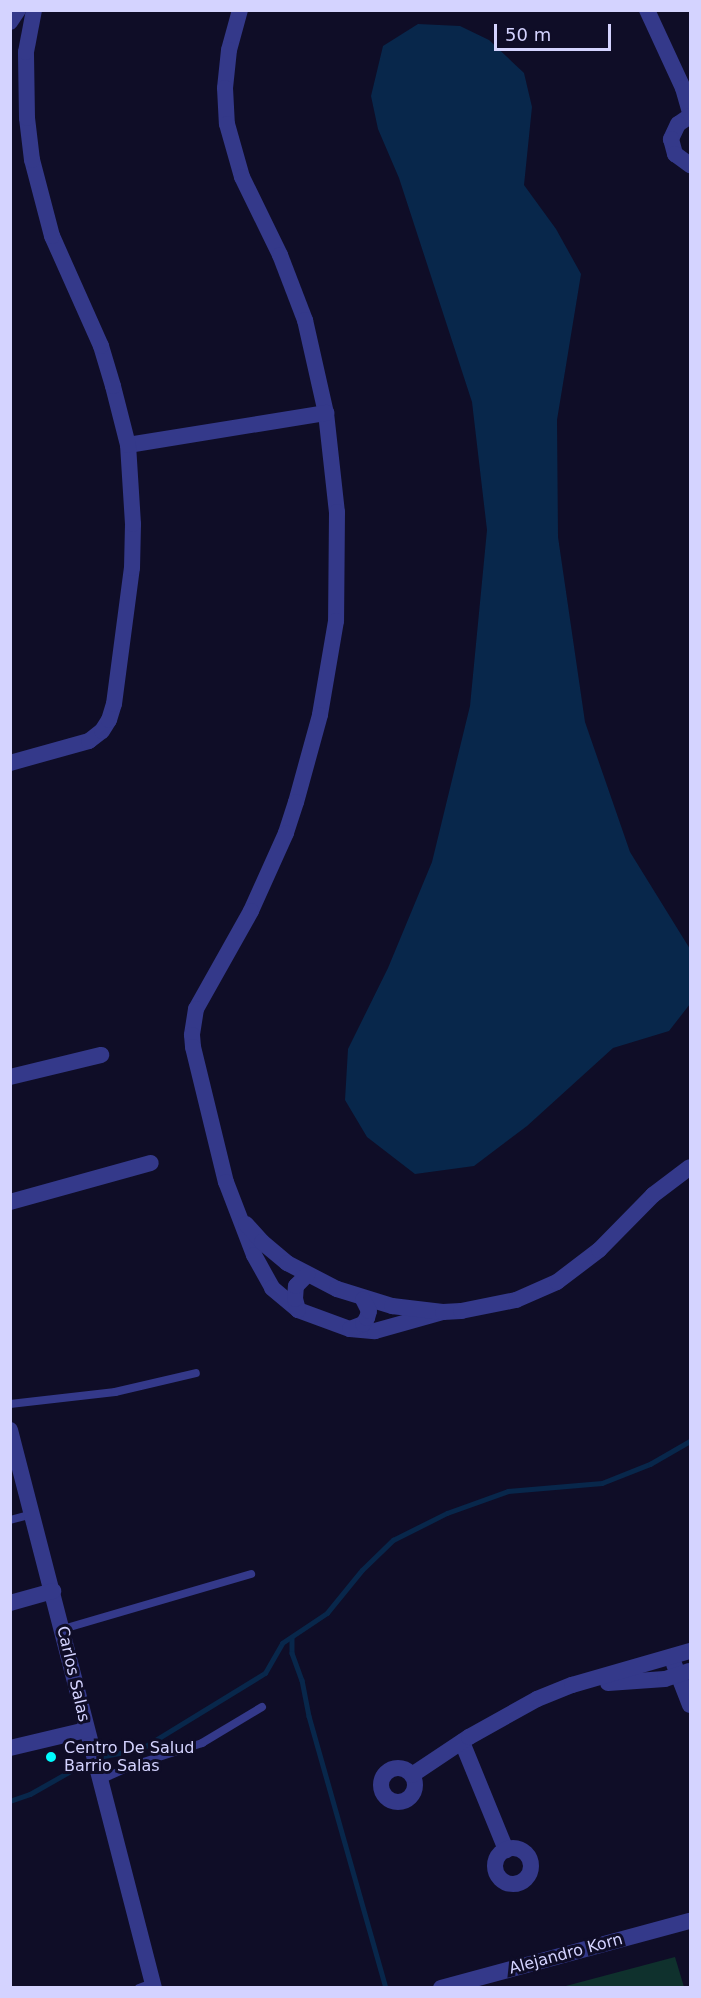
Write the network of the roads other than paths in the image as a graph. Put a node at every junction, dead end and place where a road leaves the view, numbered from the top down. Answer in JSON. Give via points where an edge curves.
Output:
{"nodes":[{"id":1,"x":18,"y":10,"type":"edge"},
{"id":2,"x":34,"y":10,"type":"edge"},
{"id":3,"x":240,"y":10,"type":"edge"},
{"id":4,"x":647,"y":10,"type":"edge"},
{"id":5,"x":10,"y":22,"type":"edge"},
{"id":6,"x":10,"y":44,"type":"edge"},
{"id":7,"x":26,"y":52,"type":"junction"},
{"id":8,"x":690,"y":114,"type":"edge"},
{"id":9,"x":690,"y":165,"type":"edge"},
{"id":10,"x":326,"y":413,"type":"junction"},
{"id":11,"x":128,"y":445,"type":"junction"},
{"id":12,"x":10,"y":763,"type":"edge"},
{"id":13,"x":101,"y":1055,"type":"dead end"},
{"id":14,"x":10,"y":1077,"type":"edge"},
{"id":15,"x":152,"y":1163,"type":"dead end"},
{"id":16,"x":690,"y":1167,"type":"edge"},
{"id":17,"x":10,"y":1202,"type":"edge"},
{"id":18,"x":241,"y":1219,"type":"junction"},
{"id":19,"x":307,"y":1275,"type":"junction"},
{"id":20,"x":363,"y":1299,"type":"junction"},
{"id":21,"x":298,"y":1310,"type":"junction"},
{"id":22,"x":443,"y":1312,"type":"junction"},
{"id":23,"x":350,"y":1329,"type":"junction"},
{"id":24,"x":196,"y":1373,"type":"dead end"},
{"id":25,"x":10,"y":1404,"type":"edge"},
{"id":26,"x":11,"y":1434,"type":"edge"},
{"id":27,"x":33,"y":1514,"type":"junction"},
{"id":28,"x":10,"y":1520,"type":"edge"},
{"id":29,"x":251,"y":1574,"type":"dead end"},
{"id":30,"x":53,"y":1591,"type":"junction"},
{"id":31,"x":10,"y":1603,"type":"edge"},
{"id":32,"x":63,"y":1629,"type":"junction"},
{"id":33,"x":690,"y":1651,"type":"edge"},
{"id":34,"x":672,"y":1658,"type":"junction"},
{"id":35,"x":685,"y":1673,"type":"edge"},
{"id":36,"x":572,"y":1685,"type":"junction"},
{"id":37,"x":690,"y":1705,"type":"edge"},
{"id":38,"x":262,"y":1707,"type":"dead end"},
{"id":39,"x":86,"y":1730,"type":"junction"},
{"id":40,"x":462,"y":1742,"type":"junction"},
{"id":41,"x":10,"y":1748,"type":"edge"},
{"id":42,"x":412,"y":1775,"type":"dead end"},
{"id":43,"x":100,"y":1780,"type":"junction"},
{"id":44,"x":506,"y":1850,"type":"dead end"},
{"id":45,"x":690,"y":1921,"type":"edge"},
{"id":46,"x":149,"y":1986,"type":"edge"},
{"id":47,"x":441,"y":1988,"type":"edge"}],
"edges":[{"from":1,"to":5,"type":"street"},
{"from":2,"to":7,"type":"street"},
{"from":3,"to":10,"type":"street","via":[[229,50],[225,88],[230,138],[242,177],[277,247],[305,320]]},
{"from":4,"to":8,"type":"street","via":[[683,88]]},
{"from":6,"to":7,"type":"street"},
{"from":7,"to":11,"type":"street","via":[[27,118],[40,196],[52,236],[101,346]]},
{"from":8,"to":9,"type":"street","via":[[678,124],[671,139],[675,154]]},
{"from":10,"to":11,"type":"street"},
{"from":10,"to":18,"type":"street","via":[[337,502],[338,577],[336,621],[320,715],[286,833],[251,911],[203,994],[193,1024],[194,1047],[223,1171]]},
{"from":11,"to":12,"type":"street","via":[[132,568],[109,720],[89,741]]},
{"from":13,"to":14,"type":"street"},
{"from":15,"to":17,"type":"street"},
{"from":16,"to":22,"type":"street","via":[[653,1195],[599,1251],[557,1282],[516,1300]]},
{"from":18,"to":19,"type":"street","via":[[262,1242]]},
{"from":18,"to":21,"type":"street","via":[[272,1288]]},
{"from":19,"to":20,"type":"street"},
{"from":19,"to":21,"type":"street","via":[[296,1286]]},
{"from":20,"to":22,"type":"street"},
{"from":20,"to":23,"type":"street","via":[[369,1311],[367,1318]]},
{"from":21,"to":23,"type":"street"},
{"from":22,"to":23,"type":"street","via":[[375,1331]]},
{"from":24,"to":25,"type":"lane","via":[[115,1392]]},
{"from":26,"to":27,"type":"street","name":"Carlos Salas"},
{"from":27,"to":28,"type":"lane"},
{"from":27,"to":30,"type":"street","name":"Carlos Salas"},
{"from":29,"to":32,"type":"lane"},
{"from":30,"to":31,"type":"street"},
{"from":30,"to":32,"type":"street","name":"Carlos Salas"},
{"from":32,"to":39,"type":"street","name":"Carlos Salas"},
{"from":33,"to":34,"type":"street"},
{"from":34,"to":35,"type":"street"},
{"from":34,"to":36,"type":"street"},
{"from":35,"to":36,"type":"street"},
{"from":35,"to":37,"type":"street"},
{"from":36,"to":40,"type":"street","via":[[537,1699]]},
{"from":38,"to":43,"type":"lane","via":[[202,1743]]},
{"from":39,"to":41,"type":"street"},
{"from":39,"to":43,"type":"street","name":"Carlos Salas"},
{"from":40,"to":42,"type":"street"},
{"from":40,"to":44,"type":"street"},
{"from":43,"to":46,"type":"street","name":"Carlos Salas"},
{"from":45,"to":47,"type":"street","name":"Alejandro Korn"}]}
